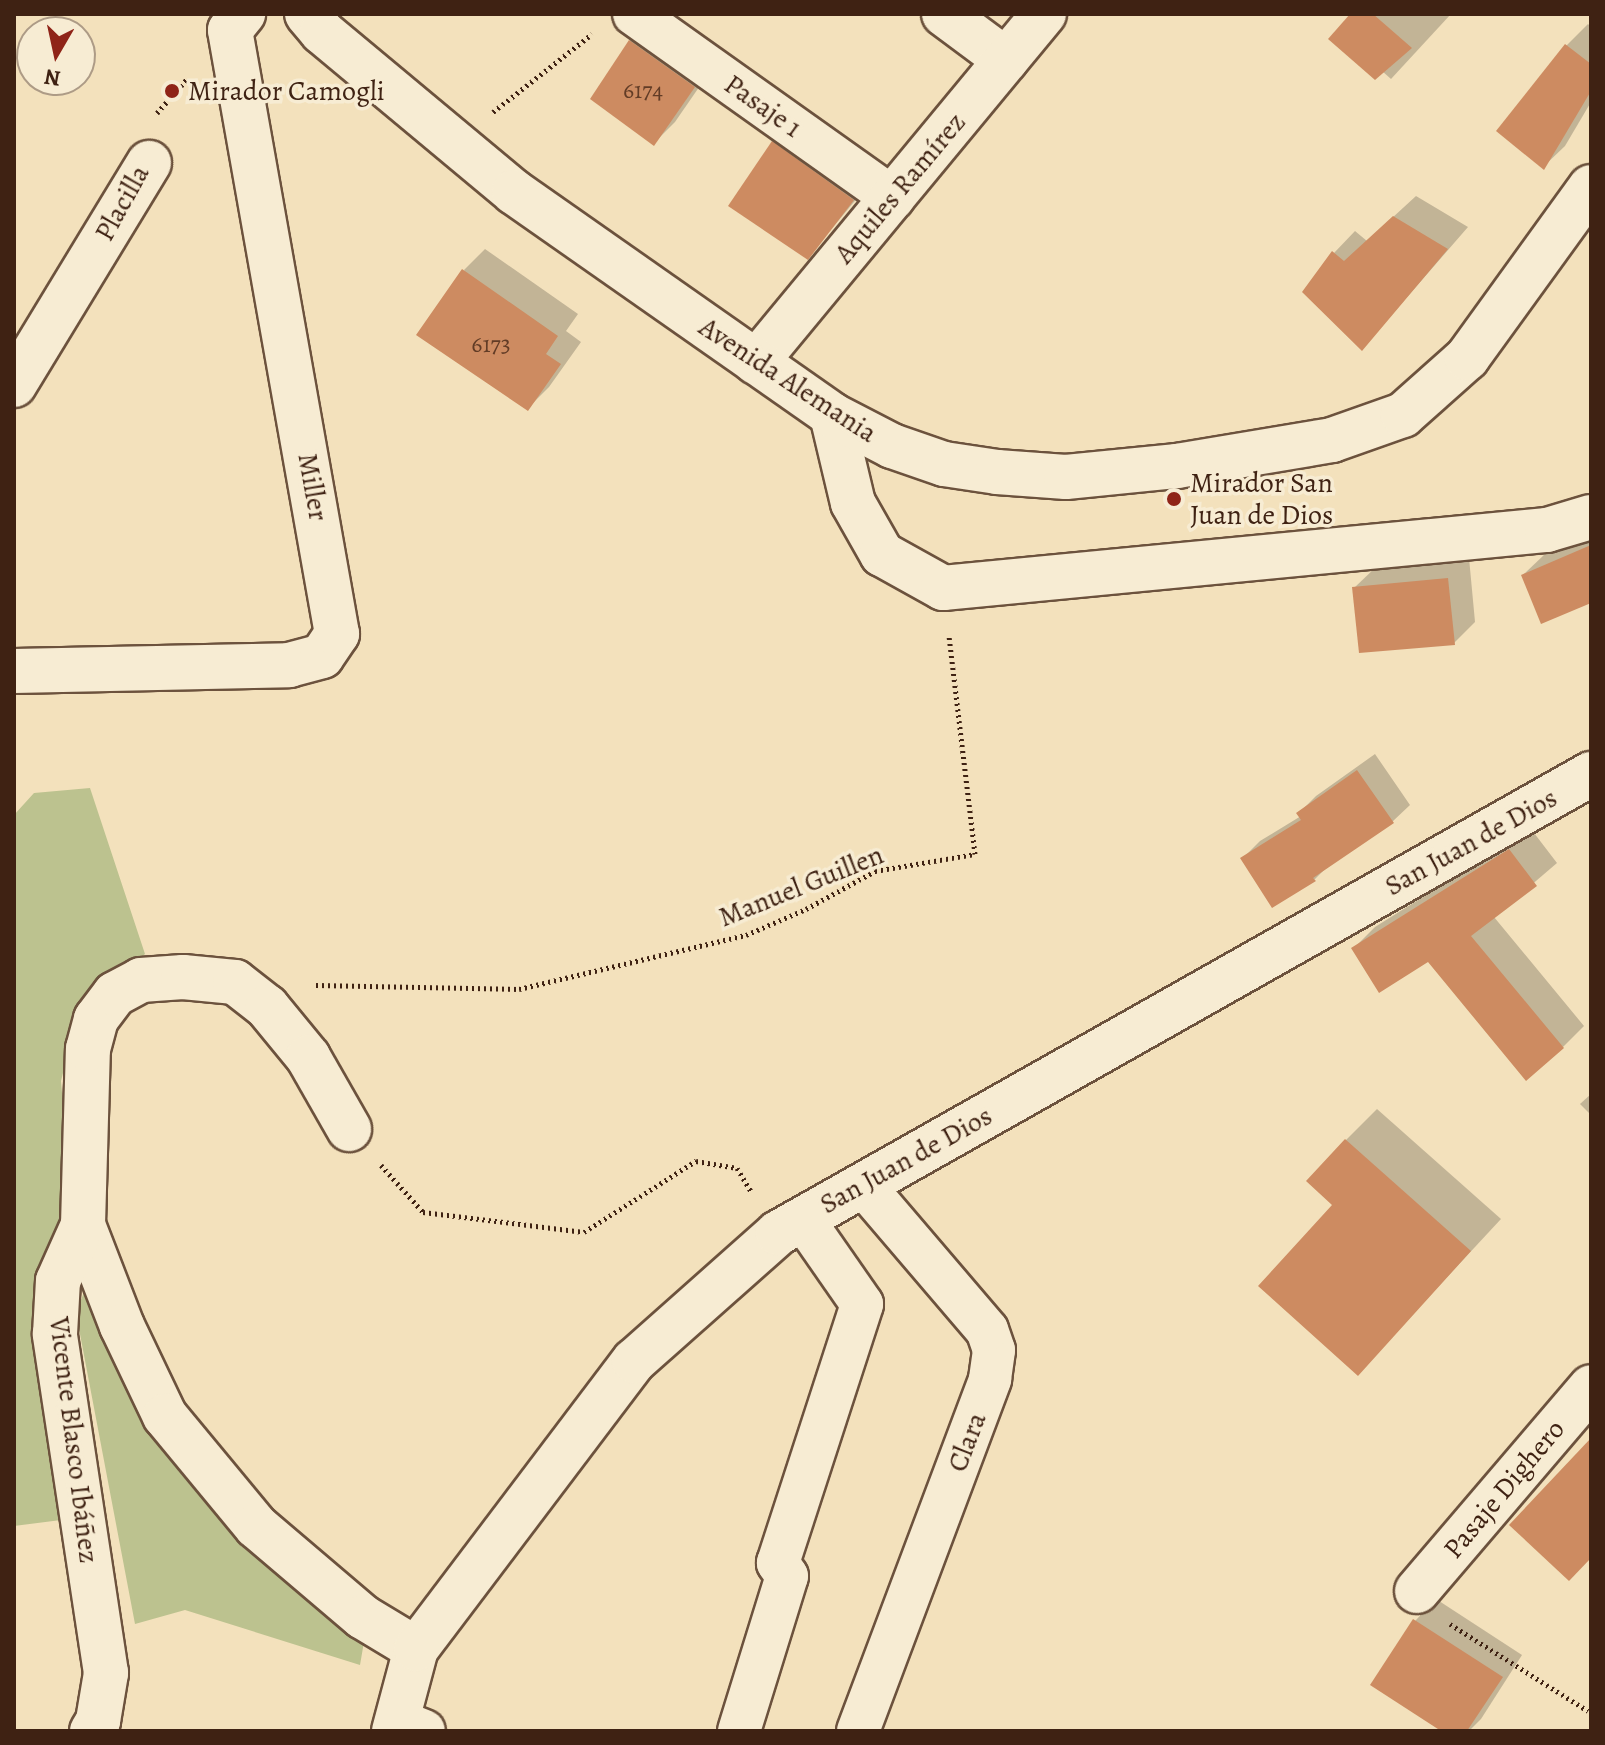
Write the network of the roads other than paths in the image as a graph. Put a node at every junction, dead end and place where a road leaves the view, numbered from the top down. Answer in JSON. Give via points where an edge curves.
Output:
{"nodes":[{"id":1,"x":307,"y":14,"type":"edge"},
{"id":2,"x":944,"y":14,"type":"edge"},
{"id":3,"x":1044,"y":14,"type":"edge"},
{"id":4,"x":620,"y":19,"type":"edge"},
{"id":5,"x":237,"y":22,"type":"edge"},
{"id":6,"x":1006,"y":60,"type":"junction"},
{"id":7,"x":149,"y":163,"type":"road end"},
{"id":8,"x":1591,"y":187,"type":"edge"},
{"id":9,"x":893,"y":198,"type":"junction"},
{"id":10,"x":756,"y":362,"type":"junction"},
{"id":11,"x":14,"y":385,"type":"edge"},
{"id":12,"x":832,"y":415,"type":"junction"},
{"id":13,"x":1591,"y":517,"type":"edge"},
{"id":14,"x":14,"y":671,"type":"edge"},
{"id":15,"x":1591,"y":774,"type":"edge"},
{"id":16,"x":349,"y":1129,"type":"road end"},
{"id":17,"x":863,"y":1185,"type":"junction"},
{"id":18,"x":83,"y":1225,"type":"junction"},
{"id":19,"x":790,"y":1226,"type":"junction"},
{"id":20,"x":1591,"y":1387,"type":"edge"},
{"id":21,"x":1417,"y":1591,"type":"road end"},
{"id":22,"x":416,"y":1649,"type":"junction"},
{"id":23,"x":405,"y":1727,"type":"edge"},
{"id":24,"x":92,"y":1731,"type":"edge"},
{"id":25,"x":739,"y":1731,"type":"edge"},
{"id":26,"x":858,"y":1731,"type":"edge"}],
"edges":[{"from":1,"to":10,"type":"street","name":"Avenida Alemania","via":[[514,192]]},
{"from":2,"to":6,"type":"street"},
{"from":3,"to":6,"type":"street","name":"Aquiles Ramírez"},
{"from":4,"to":9,"type":"street","name":"Pasaje 1"},
{"from":5,"to":14,"type":"street","name":"Miller","via":[[337,634],[322,656],[289,665]]},
{"from":6,"to":9,"type":"street","name":"Aquiles Ramírez"},
{"from":7,"to":11,"type":"street","name":"Placilla"},
{"from":8,"to":12,"type":"street","name":"Avenida Alemania","via":[[1467,358],[1403,415],[1332,440],[1177,466],[1066,477],[944,464],[892,446]]},
{"from":9,"to":10,"type":"street","name":"Aquiles Ramírez"},
{"from":10,"to":12,"type":"street","name":"Avenida Alemania"},
{"from":12,"to":13,"type":"street","via":[[853,503],[882,554],[943,588],[1547,530]]},
{"from":15,"to":17,"type":"street","name":"San Juan de Dios"},
{"from":16,"to":18,"type":"street","via":[[308,1057],[267,1007],[235,982],[141,980],[115,994],[105,1007],[88,1049]]},
{"from":17,"to":19,"type":"street","name":"San Juan de Dios"},
{"from":17,"to":26,"type":"street","name":"Clara","via":[[987,1330],[994,1350],[990,1379]]},
{"from":18,"to":22,"type":"street","name":"Vicente Blasco Ibáñez","via":[[122,1326],[165,1416],[256,1526],[363,1617]]},
{"from":18,"to":24,"type":"street","name":"Vicente Blasco Ibáñez","via":[[58,1281],[55,1334],[106,1673]]},
{"from":19,"to":22,"type":"street","name":"San Juan de Dios","via":[[634,1361]]},
{"from":19,"to":25,"type":"street","via":[[862,1304],[778,1563],[787,1576]]},
{"from":20,"to":21,"type":"street","name":"Pasaje Dighero"},
{"from":22,"to":23,"type":"street","name":"San Juan de Dios"}]}
